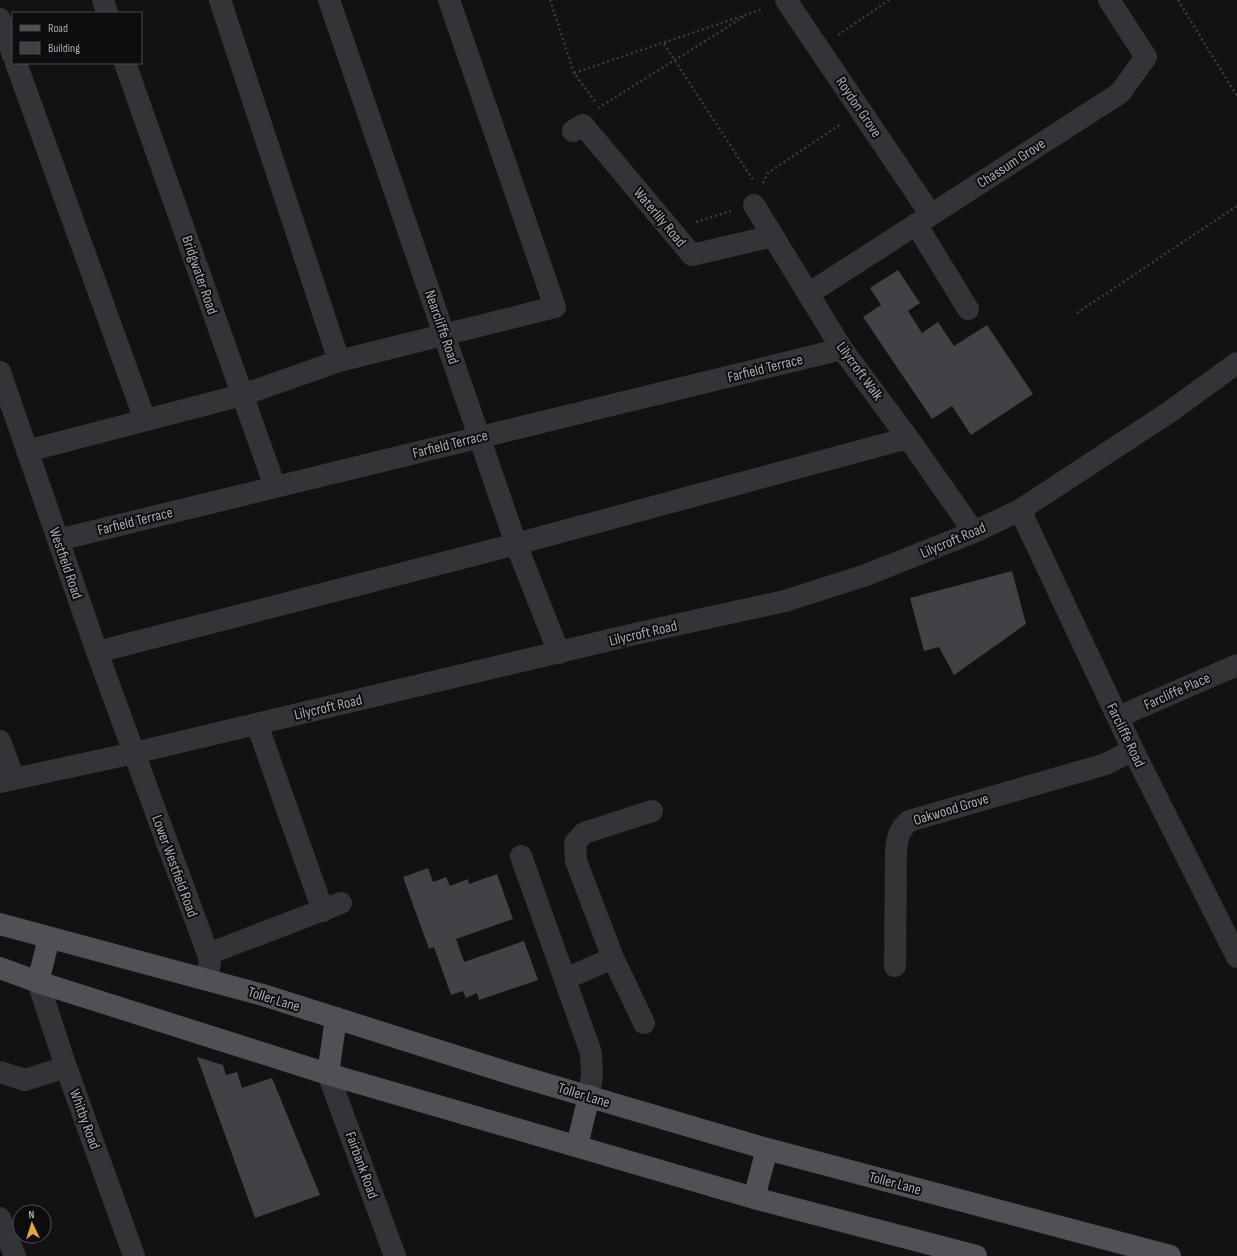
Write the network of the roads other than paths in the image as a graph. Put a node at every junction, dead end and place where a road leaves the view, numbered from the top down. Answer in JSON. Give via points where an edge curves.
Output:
{"nodes":[{"id":1,"x":103,"y":0,"type":"edge"},
{"id":2,"x":220,"y":0,"type":"edge"},
{"id":3,"x":329,"y":0,"type":"edge"},
{"id":4,"x":449,"y":0,"type":"edge"},
{"id":5,"x":786,"y":0,"type":"edge"},
{"id":6,"x":1109,"y":0,"type":"edge"},
{"id":7,"x":108,"y":12,"type":"edge"},
{"id":8,"x":0,"y":18,"type":"edge"},
{"id":9,"x":12,"y":52,"type":"edge"},
{"id":10,"x":16,"y":64,"type":"edge"},
{"id":11,"x":125,"y":64,"type":"edge"},
{"id":12,"x":578,"y":128,"type":"road end"},
{"id":13,"x":756,"y":198,"type":"road end"},
{"id":14,"x":924,"y":219,"type":"junction"},
{"id":15,"x":773,"y":236,"type":"junction"},
{"id":16,"x":808,"y":294,"type":"junction"},
{"id":17,"x":968,"y":309,"type":"dead end"},
{"id":18,"x":445,"y":334,"type":"junction"},
{"id":19,"x":842,"y":349,"type":"junction"},
{"id":20,"x":339,"y":361,"type":"junction"},
{"id":21,"x":1237,"y":363,"type":"edge"},
{"id":22,"x":0,"y":372,"type":"edge"},
{"id":23,"x":242,"y":395,"type":"junction"},
{"id":24,"x":145,"y":420,"type":"junction"},
{"id":25,"x":480,"y":437,"type":"junction"},
{"id":26,"x":908,"y":438,"type":"junction"},
{"id":27,"x":27,"y":451,"type":"junction"},
{"id":28,"x":275,"y":487,"type":"junction"},
{"id":29,"x":1020,"y":510,"type":"junction"},
{"id":30,"x":974,"y":532,"type":"junction"},
{"id":31,"x":58,"y":540,"type":"junction"},
{"id":32,"x":516,"y":544,"type":"junction"},
{"id":33,"x":97,"y":652,"type":"junction"},
{"id":34,"x":559,"y":653,"type":"junction"},
{"id":35,"x":1237,"y":665,"type":"edge"},
{"id":36,"x":1118,"y":717,"type":"junction"},
{"id":37,"x":257,"y":724,"type":"junction"},
{"id":38,"x":0,"y":741,"type":"edge"},
{"id":39,"x":1133,"y":750,"type":"junction"},
{"id":40,"x":134,"y":754,"type":"junction"},
{"id":41,"x":7,"y":781,"type":"edge"},
{"id":42,"x":652,"y":811,"type":"dead end"},
{"id":43,"x":521,"y":856,"type":"dead end"},
{"id":44,"x":0,"y":924,"type":"edge"},
{"id":45,"x":49,"y":938,"type":"junction"},
{"id":46,"x":1234,"y":944,"type":"edge"},
{"id":47,"x":208,"y":954,"type":"junction"},
{"id":48,"x":613,"y":958,"type":"junction"},
{"id":49,"x":895,"y":966,"type":"dead end"},
{"id":50,"x":0,"y":968,"type":"edge"},
{"id":51,"x":207,"y":979,"type":"junction"},
{"id":52,"x":565,"y":979,"type":"junction"},
{"id":53,"x":38,"y":982,"type":"junction"},
{"id":54,"x":336,"y":1018,"type":"junction"},
{"id":55,"x":644,"y":1023,"type":"dead end"},
{"id":56,"x":66,"y":1066,"type":"junction"},
{"id":57,"x":0,"y":1072,"type":"edge"},
{"id":58,"x":328,"y":1074,"type":"junction"},
{"id":59,"x":589,"y":1096,"type":"junction"},
{"id":60,"x":577,"y":1146,"type":"junction"},
{"id":61,"x":767,"y":1149,"type":"junction"},
{"id":62,"x":754,"y":1198,"type":"junction"},
{"id":63,"x":0,"y":1218,"type":"edge"},
{"id":64,"x":14,"y":1256,"type":"edge"},
{"id":65,"x":134,"y":1256,"type":"edge"},
{"id":66,"x":395,"y":1256,"type":"edge"},
{"id":67,"x":976,"y":1256,"type":"edge"},
{"id":68,"x":1170,"y":1256,"type":"edge"}],
"edges":[{"from":1,"to":7,"type":"street"},
{"from":2,"to":20,"type":"street"},
{"from":3,"to":18,"type":"street","name":"Nearcliffe Road"},
{"from":4,"to":18,"type":"street","via":[[555,307]]},
{"from":5,"to":14,"type":"street","name":"Roydon Grove","via":[[861,111]]},
{"from":6,"to":14,"type":"street","name":"Chassum Grove","via":[[1146,57],[1120,93]]},
{"from":8,"to":9,"type":"street"},
{"from":10,"to":24,"type":"street"},
{"from":11,"to":23,"type":"street","name":"Bridgwater Road"},
{"from":12,"to":15,"type":"street","name":"Waterlily Road","via":[[692,255]]},
{"from":13,"to":15,"type":"street","name":"Lilycroft Walk"},
{"from":14,"to":16,"type":"street","name":"Chassum Grove"},
{"from":14,"to":17,"type":"street","name":"Roydon Grove"},
{"from":15,"to":16,"type":"street","name":"Lilycroft Walk"},
{"from":16,"to":19,"type":"street","name":"Lilycroft Walk"},
{"from":18,"to":20,"type":"street"},
{"from":18,"to":25,"type":"street","name":"Nearcliffe Road"},
{"from":19,"to":25,"type":"street","name":"Farfield Terrace"},
{"from":19,"to":26,"type":"street","name":"Lilycroft Walk"},
{"from":20,"to":23,"type":"street"},
{"from":21,"to":29,"type":"street","name":"Lilycroft Road","via":[[1171,411]]},
{"from":22,"to":27,"type":"street","name":"Westfield Road"},
{"from":23,"to":24,"type":"street"},
{"from":23,"to":28,"type":"street","name":"Bridgwater Road"},
{"from":24,"to":27,"type":"street"},
{"from":25,"to":28,"type":"street","name":"Farfield Terrace"},
{"from":25,"to":32,"type":"street","name":"Nearcliffe Road"},
{"from":26,"to":30,"type":"street","name":"Lilycroft Walk"},
{"from":26,"to":32,"type":"street"},
{"from":27,"to":31,"type":"street","name":"Westfield Road"},
{"from":28,"to":31,"type":"street","name":"Farfield Terrace"},
{"from":29,"to":30,"type":"street","name":"Lilycroft Road"},
{"from":29,"to":36,"type":"street","name":"Farcliffe Road"},
{"from":30,"to":34,"type":"street","name":"Lilycroft Road","via":[[866,575],[785,601]]},
{"from":31,"to":33,"type":"street","name":"Westfield Road"},
{"from":32,"to":33,"type":"street"},
{"from":32,"to":34,"type":"street","name":"Nearcliffe Road"},
{"from":33,"to":40,"type":"street","name":"Westfield Road"},
{"from":34,"to":37,"type":"street","name":"Lilycroft Road"},
{"from":35,"to":36,"type":"street","name":"Farcliffe Place"},
{"from":36,"to":39,"type":"street","name":"Farcliffe Road"},
{"from":37,"to":40,"type":"street","name":"Lilycroft Road"},
{"from":37,"to":47,"type":"street","via":[[332,907]]},
{"from":38,"to":41,"type":"street"},
{"from":39,"to":46,"type":"street","name":"Farcliffe Road"},
{"from":39,"to":49,"type":"street","name":"Oakwood Grove","via":[[1106,764],[922,816],[901,828],[897,837],[896,852]]},
{"from":40,"to":41,"type":"street","name":"Lilycroft Road"},
{"from":40,"to":47,"type":"street","name":"Lower Westfield Road"},
{"from":42,"to":48,"type":"street","via":[[584,833],[576,843],[576,861]]},
{"from":43,"to":52,"type":"street"},
{"from":44,"to":45,"type":"main road","name":"Toller Lane"},
{"from":45,"to":51,"type":"main road","name":"Toller Lane"},
{"from":45,"to":53,"type":"main road"},
{"from":47,"to":51,"type":"street","name":"Lower Westfield Road","via":[[210,963]]},
{"from":48,"to":52,"type":"street"},
{"from":48,"to":55,"type":"street"},
{"from":50,"to":53,"type":"main road"},
{"from":51,"to":54,"type":"main road","name":"Toller Lane"},
{"from":52,"to":59,"type":"street","via":[[591,1053]]},
{"from":53,"to":56,"type":"street","name":"Whitby Road"},
{"from":53,"to":58,"type":"main road"},
{"from":54,"to":58,"type":"main road"},
{"from":54,"to":59,"type":"main road","name":"Toller Lane"},
{"from":56,"to":57,"type":"street","via":[[25,1080]]},
{"from":56,"to":65,"type":"street","name":"Whitby Road"},
{"from":58,"to":60,"type":"main road"},
{"from":58,"to":66,"type":"street","name":"Fairbank Road"},
{"from":59,"to":60,"type":"main road"},
{"from":59,"to":61,"type":"main road","name":"Toller Lane"},
{"from":60,"to":62,"type":"main road"},
{"from":61,"to":62,"type":"main road"},
{"from":61,"to":68,"type":"main road","name":"Toller Lane"},
{"from":62,"to":67,"type":"main road"},
{"from":63,"to":64,"type":"street"}]}
